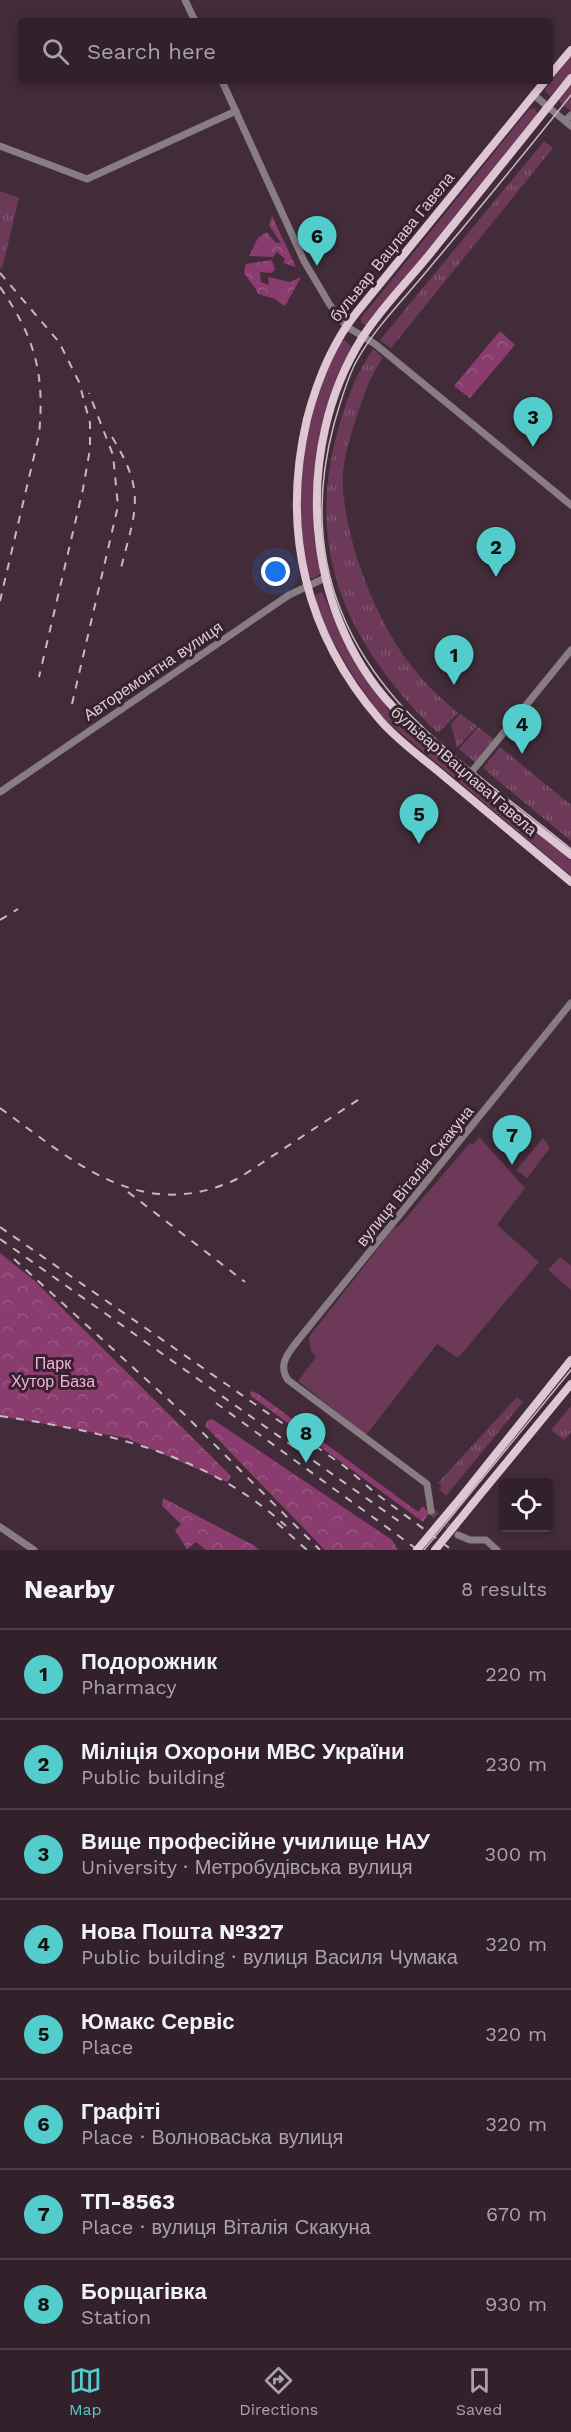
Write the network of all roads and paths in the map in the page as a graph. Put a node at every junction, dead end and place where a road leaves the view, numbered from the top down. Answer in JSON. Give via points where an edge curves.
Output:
{"nodes":[{"id":1,"x":185,"y":0,"type":"edge"},
{"id":2,"x":194,"y":18,"type":"edge"},
{"id":3,"x":571,"y":50,"type":"edge"},
{"id":4,"x":553,"y":71,"type":"edge"},
{"id":5,"x":571,"y":78,"type":"edge"},
{"id":6,"x":223,"y":84,"type":"edge"},
{"id":7,"x":543,"y":84,"type":"edge"},
{"id":8,"x":534,"y":95,"type":"junction"},
{"id":9,"x":548,"y":107,"type":"junction"},
{"id":10,"x":236,"y":111,"type":"junction"},
{"id":11,"x":571,"y":115,"type":"edge"},
{"id":12,"x":568,"y":124,"type":"edge"},
{"id":13,"x":0,"y":146,"type":"edge"},
{"id":14,"x":346,"y":326,"type":"junction"},
{"id":15,"x":363,"y":336,"type":"junction"},
{"id":16,"x":571,"y":505,"type":"edge"},
{"id":17,"x":326,"y":578,"type":"junction"},
{"id":18,"x":307,"y":585,"type":"junction"},
{"id":19,"x":571,"y":650,"type":"edge"},
{"id":20,"x":470,"y":774,"type":"junction"},
{"id":21,"x":0,"y":792,"type":"edge"},
{"id":22,"x":571,"y":855,"type":"edge"},
{"id":23,"x":571,"y":882,"type":"edge"},
{"id":24,"x":571,"y":1003,"type":"edge"},
{"id":25,"x":571,"y":1360,"type":"edge"},
{"id":26,"x":571,"y":1384,"type":"edge"},
{"id":27,"x":431,"y":1511,"type":"tunnel mouth"},
{"id":28,"x":0,"y":1527,"type":"edge"},
{"id":29,"x":459,"y":1535,"type":"tunnel mouth"},
{"id":30,"x":34,"y":1550,"type":"edge"},
{"id":31,"x":417,"y":1550,"type":"edge"},
{"id":32,"x":435,"y":1550,"type":"edge"},
{"id":33,"x":497,"y":1550,"type":"edge"}],
"edges":[{"from":1,"to":2,"type":"street"},
{"from":3,"to":4,"type":"main road"},
{"from":5,"to":9,"type":"main road","name":"бульвар Вацлава Гавела"},
{"from":6,"to":10,"type":"street"},
{"from":7,"to":8,"type":"main road","name":"бульвар Вацлава Гавела"},
{"from":8,"to":9,"type":"street"},
{"from":8,"to":14,"type":"main road","name":"бульвар Вацлава Гавела"},
{"from":9,"to":12,"type":"street"},
{"from":9,"to":15,"type":"main road","name":"бульвар Вацлава Гавела"},
{"from":10,"to":13,"type":"street","via":[[87,179]]},
{"from":10,"to":14,"type":"street","via":[[304,261]]},
{"from":11,"to":12,"type":"street"},
{"from":14,"to":15,"type":"street"},
{"from":14,"to":18,"type":"main road","name":"бульвар Вацлава Гавела","via":[[324,367],[311,403],[297,467],[298,538]]},
{"from":15,"to":16,"type":"street"},
{"from":15,"to":17,"type":"main road","name":"бульвар Вацлава Гавела","via":[[333,404],[321,462],[316,514]]},
{"from":17,"to":18,"type":"street","name":"Авторемонтна вулиця"},
{"from":17,"to":20,"type":"main road","name":"бульвар Вацлава Гавела","via":[[344,628],[372,680],[393,706]]},
{"from":18,"to":21,"type":"street","name":"Авторемонтна вулиця"},
{"from":18,"to":23,"type":"main road","name":"бульвар Вацлава Гавела","via":[[338,661],[381,721]]},
{"from":19,"to":20,"type":"street"},
{"from":20,"to":22,"type":"main road","name":"бульвар Вацлава Гавела"},
{"from":24,"to":27,"type":"street","name":"вулиця Віталія Скакуна","via":[[299,1339],[283,1366],[284,1374],[294,1385],[427,1484]]},
{"from":25,"to":31,"type":"main road","bridge":true},
{"from":26,"to":32,"type":"main road","bridge":true},
{"from":28,"to":30,"type":"street"},
{"from":29,"to":33,"type":"street","via":[[470,1540],[486,1539]]}]}
